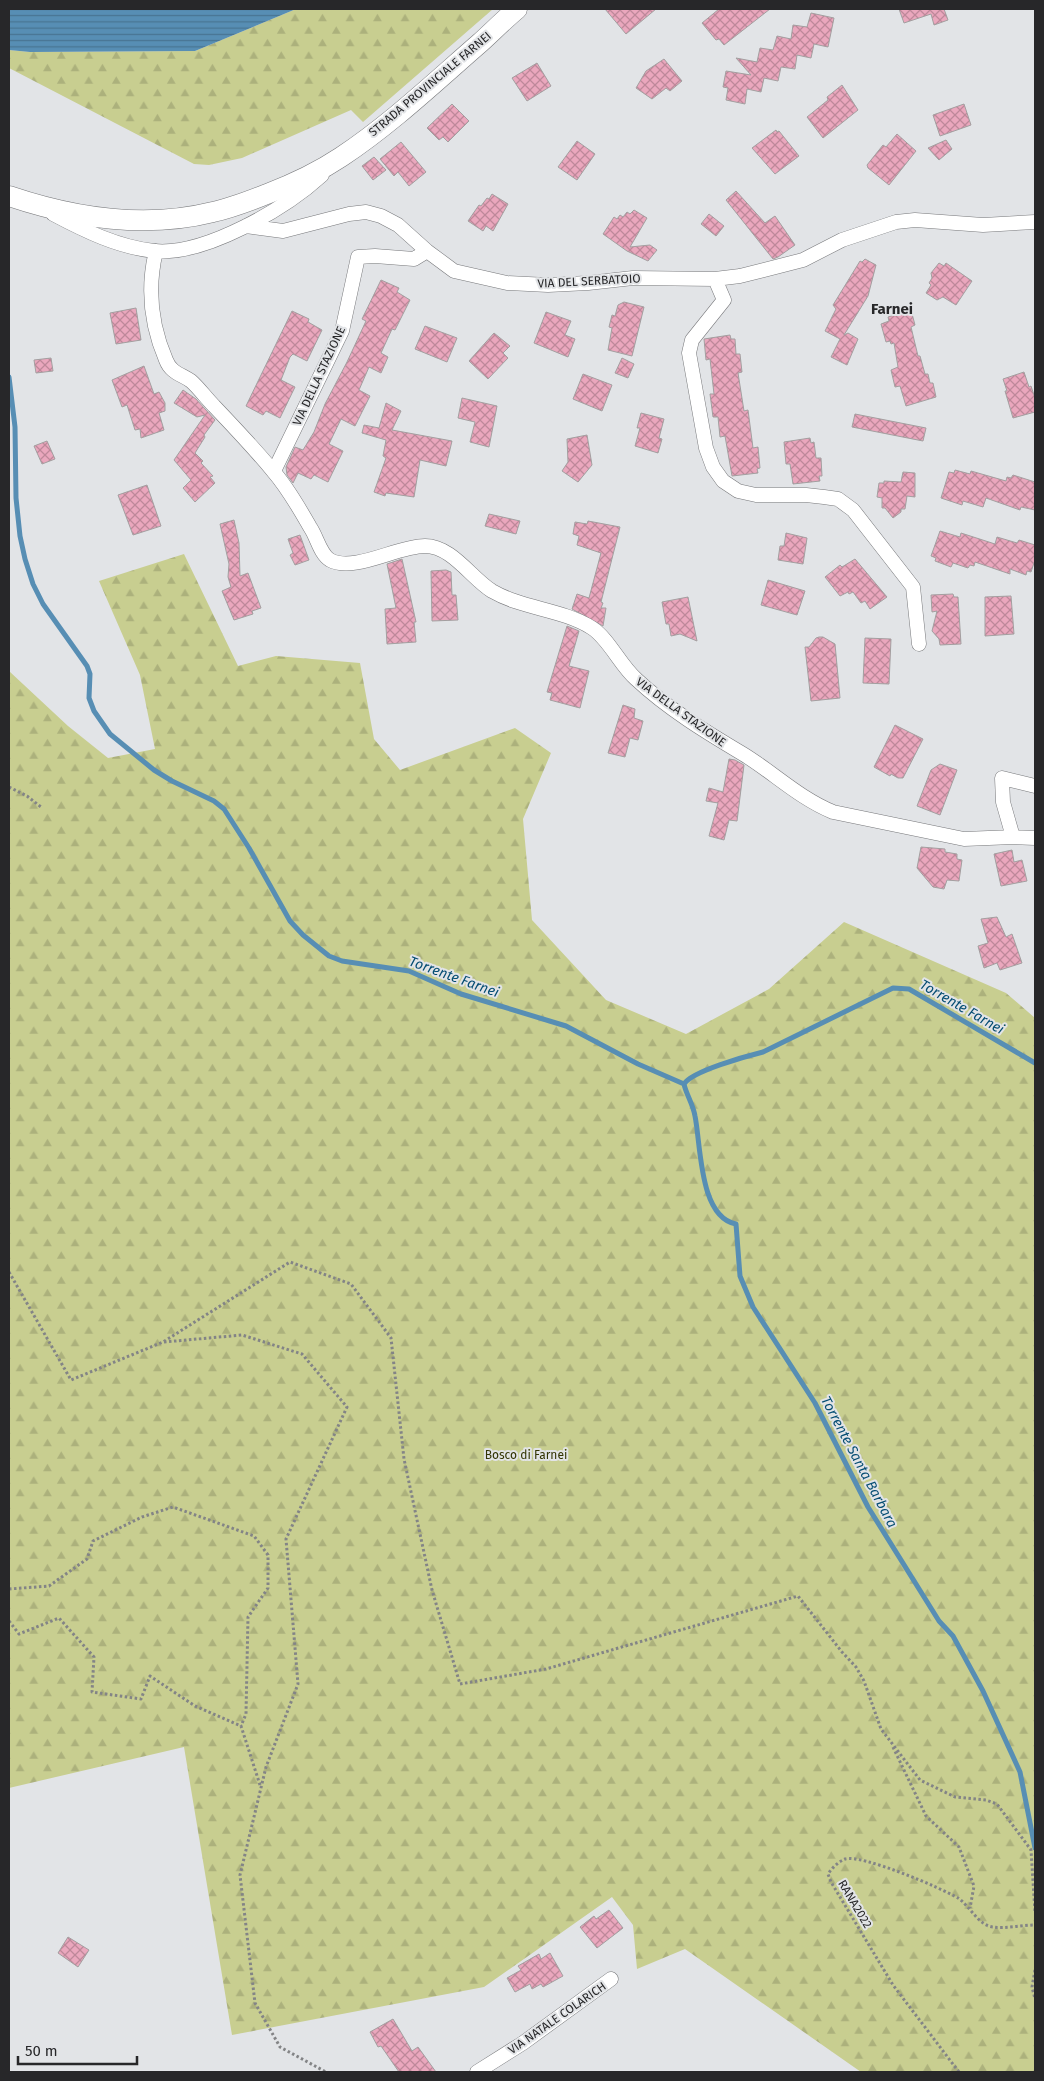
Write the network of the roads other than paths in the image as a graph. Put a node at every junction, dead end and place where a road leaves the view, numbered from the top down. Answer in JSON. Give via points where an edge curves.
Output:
{"nodes":[{"id":1,"x":517,"y":9,"type":"edge"},
{"id":2,"x":341,"y":157,"type":"junction"},
{"id":3,"x":9,"y":196,"type":"edge"},
{"id":4,"x":37,"y":206,"type":"junction"},
{"id":5,"x":1035,"y":222,"type":"edge"},
{"id":6,"x":246,"y":226,"type":"junction"},
{"id":7,"x":156,"y":251,"type":"junction"},
{"id":8,"x":427,"y":251,"type":"junction"},
{"id":9,"x":715,"y":280,"type":"junction"},
{"id":10,"x":274,"y":472,"type":"junction"},
{"id":11,"x":919,"y":644,"type":"dead end"},
{"id":12,"x":1035,"y":786,"type":"edge"},
{"id":13,"x":1013,"y":837,"type":"junction"},
{"id":14,"x":1035,"y":838,"type":"edge"},
{"id":15,"x":612,"y":1979,"type":"dead end"},
{"id":16,"x":477,"y":2072,"type":"edge"}],
"edges":[{"from":1,"to":2,"type":"main road","name":"STRADA PROVINCIALE FARNEI","via":[[424,91]]},
{"from":2,"to":4,"type":"main road","name":"STRADA PROVINCIALE FARNEI","via":[[301,180],[238,205],[170,220],[98,218]]},
{"from":2,"to":6,"type":"street","name":"STRADA PROVINCIALE FARNEI","via":[[308,188]]},
{"from":3,"to":4,"type":"main road","name":"STRADA PROVINCIALE FARNEI"},
{"from":4,"to":7,"type":"street","name":"STRADA PROVINCIALE FARNEI","via":[[105,238],[132,248]]},
{"from":5,"to":9,"type":"street","name":"VIA DEL SERBATOIO","via":[[983,225],[915,220],[896,222],[842,240],[803,260]]},
{"from":6,"to":7,"type":"street","name":"STRADA PROVINCIALE FARNEI","via":[[208,242]]},
{"from":6,"to":8,"type":"street","name":"VIA DEL SERBATOIO","via":[[282,231],[366,212],[398,225]]},
{"from":7,"to":10,"type":"street","name":"VIA DELLA STAZIONE","via":[[150,297],[166,361],[171,370],[190,381]]},
{"from":8,"to":9,"type":"street","name":"VIA DEL SERBATOIO","via":[[454,271],[507,283],[548,285],[654,277]]},
{"from":8,"to":10,"type":"street","name":"VIA DELLA STAZIONE","via":[[414,259],[358,257],[342,331]]},
{"from":9,"to":11,"type":"street","via":[[724,300],[692,340],[689,354],[704,439],[713,467],[723,481],[738,491],[756,495],[824,497],[838,500],[853,510],[913,588]]},
{"from":10,"to":13,"type":"street","name":"VIA DELLA STAZIONE","via":[[328,558],[339,564],[350,564],[410,548],[426,546],[439,549],[504,598],[564,616],[595,630],[621,665],[649,691],[816,804],[833,812],[964,839]]},
{"from":12,"to":13,"type":"street","via":[[1002,778],[1003,802]]},
{"from":13,"to":14,"type":"street","name":"VIA DELLA STAZIONE"},
{"from":15,"to":16,"type":"street","name":"VIA NATALE COLARICH","via":[[524,2043]]}]}
